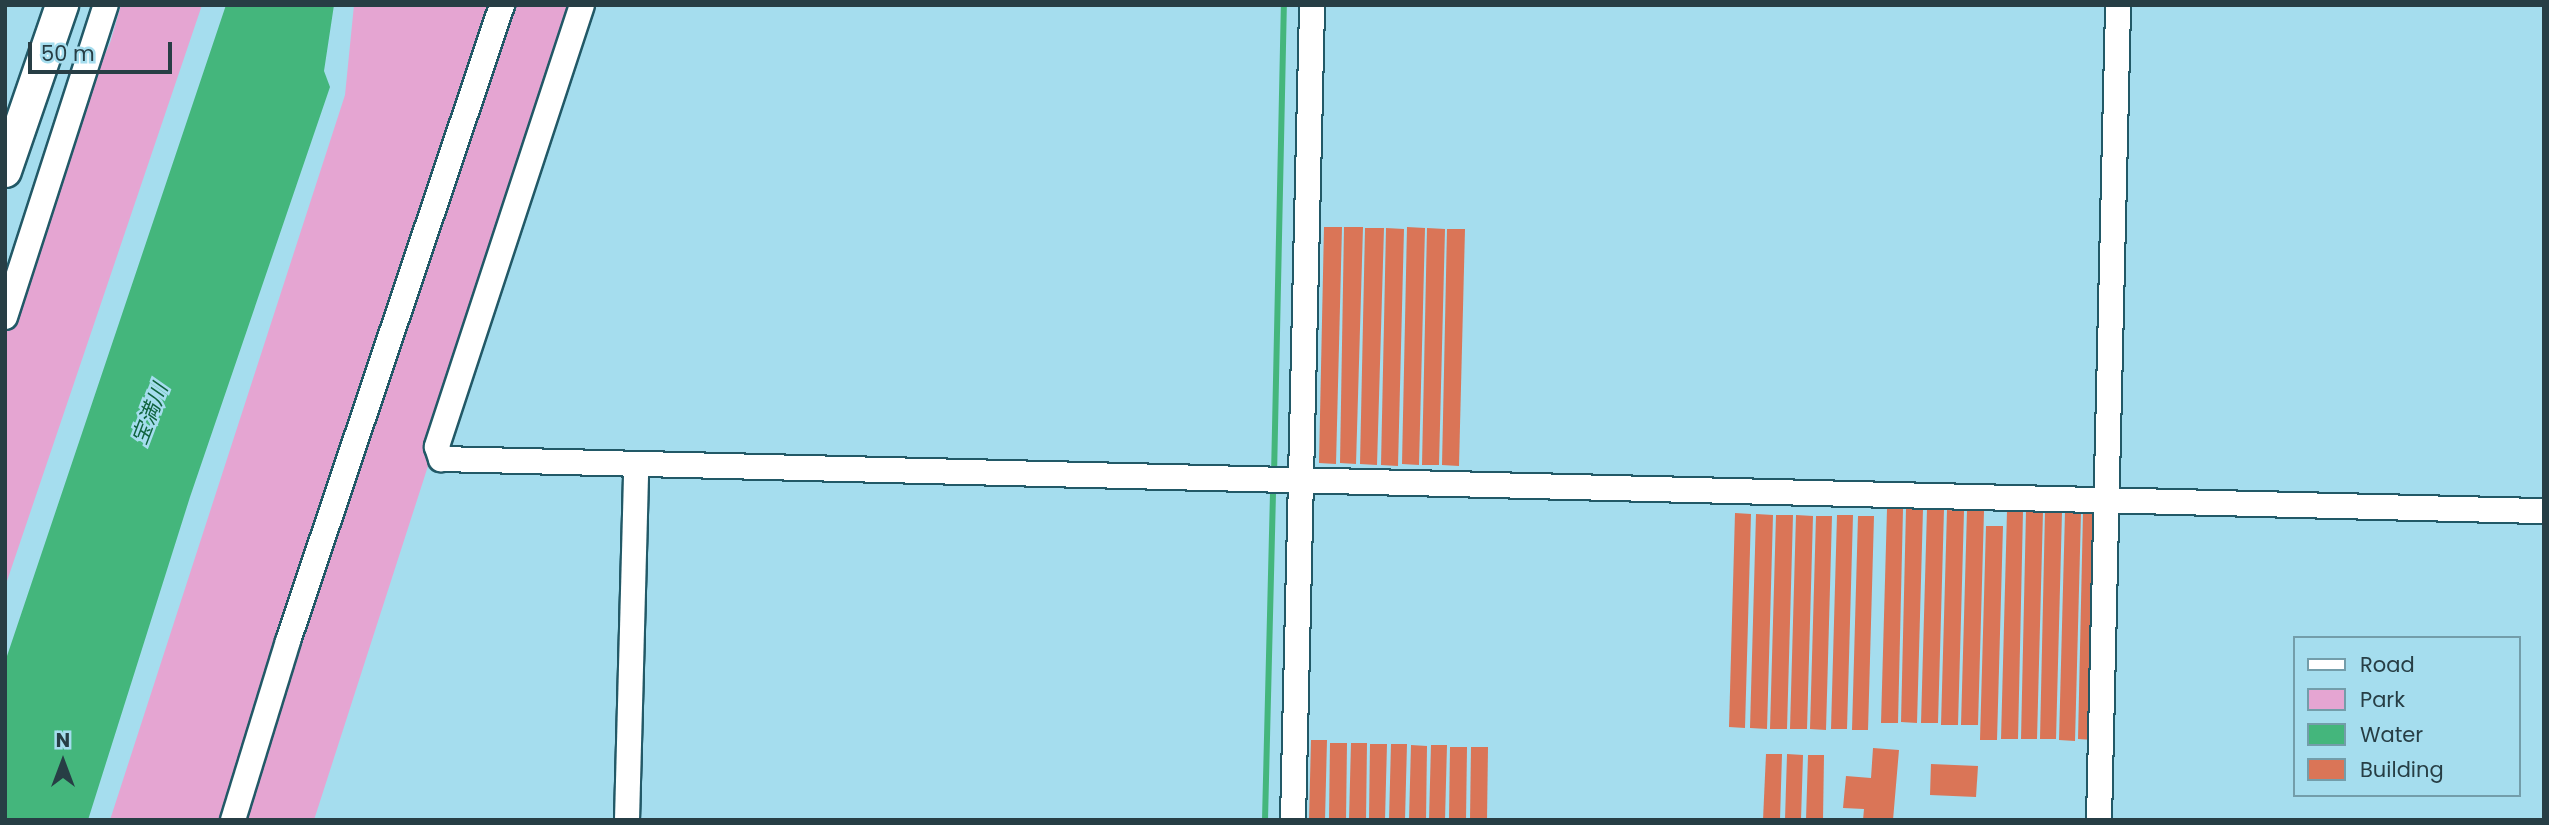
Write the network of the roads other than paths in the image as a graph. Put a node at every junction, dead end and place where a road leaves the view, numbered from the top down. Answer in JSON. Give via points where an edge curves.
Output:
{"nodes":[{"id":1,"x":62,"y":5,"type":"edge"},
{"id":2,"x":106,"y":5,"type":"edge"},
{"id":3,"x":502,"y":5,"type":"edge"},
{"id":4,"x":582,"y":5,"type":"edge"},
{"id":5,"x":1312,"y":5,"type":"edge"},
{"id":6,"x":2118,"y":5,"type":"edge"},
{"id":7,"x":5,"y":171,"type":"edge"},
{"id":8,"x":5,"y":317,"type":"edge"},
{"id":9,"x":636,"y":464,"type":"junction"},
{"id":10,"x":1294,"y":481,"type":"junction"},
{"id":11,"x":2106,"y":503,"type":"junction"},
{"id":12,"x":2544,"y":511,"type":"edge"},
{"id":13,"x":233,"y":820,"type":"edge"},
{"id":14,"x":627,"y":820,"type":"edge"},
{"id":15,"x":1293,"y":820,"type":"edge"},
{"id":16,"x":2099,"y":820,"type":"edge"}],
"edges":[{"from":1,"to":7,"type":"main road"},
{"from":2,"to":8,"type":"street"},
{"from":3,"to":13,"type":"street","via":[[288,641]]},
{"from":4,"to":9,"type":"street","via":[[437,455],[441,459]]},
{"from":5,"to":10,"type":"street"},
{"from":6,"to":11,"type":"street"},
{"from":9,"to":10,"type":"street"},
{"from":9,"to":14,"type":"street"},
{"from":10,"to":11,"type":"street"},
{"from":10,"to":15,"type":"street"},
{"from":11,"to":12,"type":"street"},
{"from":11,"to":16,"type":"street"}]}
